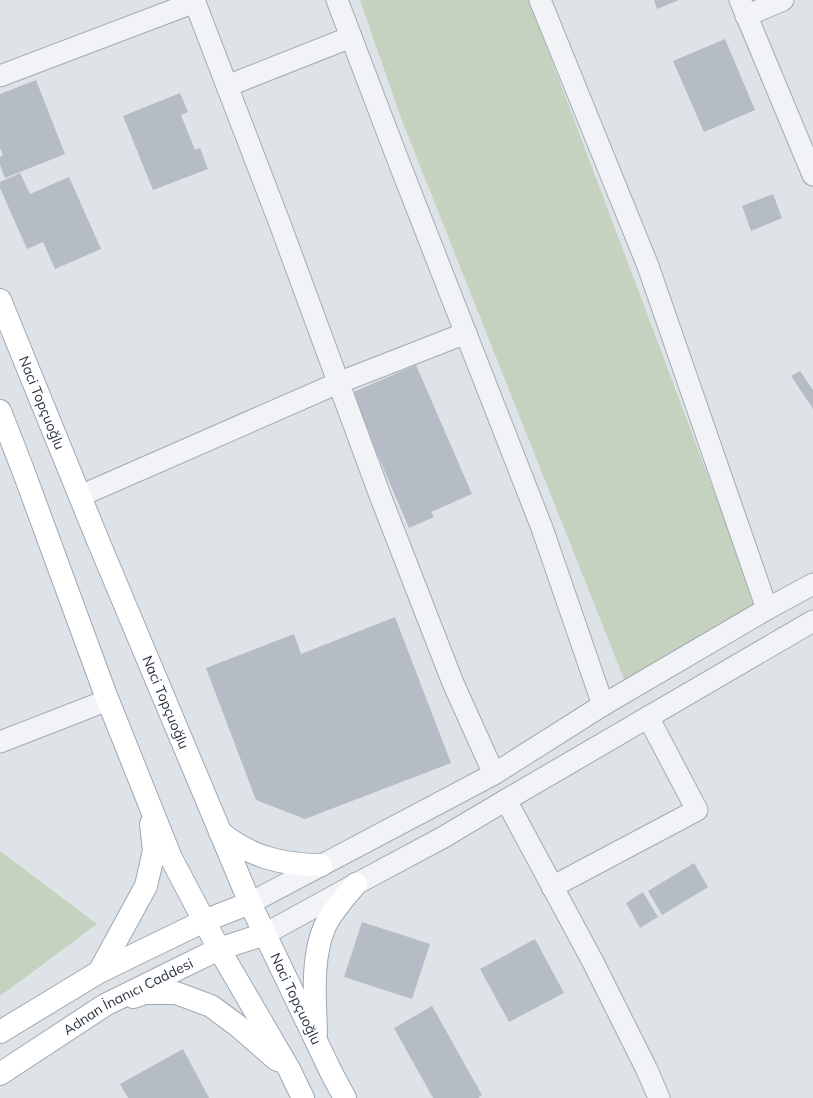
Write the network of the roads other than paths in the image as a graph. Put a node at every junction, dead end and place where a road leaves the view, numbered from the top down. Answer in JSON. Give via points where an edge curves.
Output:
{"nodes":[{"id":1,"x":338,"y":0,"type":"edge"},
{"id":2,"x":540,"y":0,"type":"edge"},
{"id":3,"x":783,"y":0,"type":"edge"},
{"id":4,"x":195,"y":1,"type":"edge"},
{"id":5,"x":743,"y":8,"type":"edge"},
{"id":6,"x":352,"y":37,"type":"junction"},
{"id":7,"x":0,"y":76,"type":"edge"},
{"id":8,"x":227,"y":86,"type":"junction"},
{"id":9,"x":813,"y":174,"type":"edge"},
{"id":10,"x":0,"y":300,"type":"edge"},
{"id":11,"x":466,"y":333,"type":"junction"},
{"id":12,"x":338,"y":383,"type":"junction"},
{"id":13,"x":0,"y":411,"type":"edge"},
{"id":14,"x":80,"y":496,"type":"junction"},
{"id":15,"x":813,"y":584,"type":"edge"},
{"id":16,"x":767,"y":609,"type":"junction"},
{"id":17,"x":813,"y":621,"type":"edge"},
{"id":18,"x":108,"y":700,"type":"junction"},
{"id":19,"x":603,"y":705,"type":"junction"},
{"id":20,"x":648,"y":717,"type":"junction"},
{"id":21,"x":0,"y":742,"type":"edge"},
{"id":22,"x":494,"y":774,"type":"junction"},
{"id":23,"x":506,"y":800,"type":"junction"},
{"id":24,"x":150,"y":805,"type":"junction"},
{"id":25,"x":220,"y":832,"type":"junction"},
{"id":26,"x":321,"y":865,"type":"junction"},
{"id":27,"x":356,"y":884,"type":"junction"},
{"id":28,"x":552,"y":887,"type":"junction"},
{"id":29,"x":250,"y":903,"type":"junction"},
{"id":30,"x":204,"y":921,"type":"junction"},
{"id":31,"x":265,"y":934,"type":"junction"},
{"id":32,"x":219,"y":949,"type":"junction"},
{"id":33,"x":99,"y":972,"type":"junction"},
{"id":34,"x":105,"y":1005,"type":"junction"},
{"id":35,"x":0,"y":1032,"type":"edge"},
{"id":36,"x":316,"y":1041,"type":"junction"},
{"id":37,"x":289,"y":1069,"type":"junction"},
{"id":38,"x":0,"y":1074,"type":"edge"},
{"id":39,"x":303,"y":1098,"type":"edge"},
{"id":40,"x":345,"y":1098,"type":"edge"},
{"id":41,"x":659,"y":1098,"type":"edge"}],
"edges":[{"from":1,"to":6,"type":"street"},
{"from":2,"to":16,"type":"street","via":[[648,266]]},
{"from":3,"to":5,"type":"street"},
{"from":4,"to":7,"type":"street"},
{"from":4,"to":8,"type":"street"},
{"from":5,"to":9,"type":"street"},
{"from":6,"to":8,"type":"street"},
{"from":6,"to":11,"type":"street"},
{"from":8,"to":12,"type":"street"},
{"from":10,"to":14,"type":"main road","name":"Naci Topçuoğlu"},
{"from":11,"to":12,"type":"street"},
{"from":11,"to":19,"type":"street","via":[[542,528]]},
{"from":12,"to":14,"type":"street"},
{"from":12,"to":22,"type":"street","via":[[453,683]]},
{"from":13,"to":18,"type":"main road"},
{"from":14,"to":25,"type":"main road","name":"Naci Topçuoğlu"},
{"from":15,"to":16,"type":"street"},
{"from":16,"to":19,"type":"street"},
{"from":17,"to":20,"type":"street"},
{"from":18,"to":21,"type":"street"},
{"from":18,"to":24,"type":"main road"},
{"from":19,"to":22,"type":"street"},
{"from":20,"to":23,"type":"street"},
{"from":20,"to":28,"type":"street","via":[[697,810]]},
{"from":22,"to":26,"type":"street"},
{"from":23,"to":27,"type":"street"},
{"from":23,"to":28,"type":"street"},
{"from":24,"to":30,"type":"main road","via":[[171,858]]},
{"from":24,"to":33,"type":"main road","via":[[154,851],[146,886]]},
{"from":25,"to":26,"type":"main road","via":[[245,849],[273,860]]},
{"from":25,"to":29,"type":"main road","name":"Naci Topçuoğlu"},
{"from":26,"to":29,"type":"street"},
{"from":27,"to":31,"type":"street"},
{"from":27,"to":36,"type":"main road","via":[[333,913],[320,939],[314,984]]},
{"from":28,"to":41,"type":"street","via":[[593,962]]},
{"from":29,"to":30,"type":"main road"},
{"from":29,"to":31,"type":"main road","name":"Naci Topçuoğlu"},
{"from":30,"to":32,"type":"main road"},
{"from":30,"to":33,"type":"main road"},
{"from":31,"to":32,"type":"main road","name":"Adnan İnanıcı Caddesi"},
{"from":31,"to":36,"type":"main road","name":"Naci Topçuoğlu"},
{"from":32,"to":34,"type":"main road","name":"Adnan İnanıcı Caddesi"},
{"from":32,"to":37,"type":"main road"},
{"from":33,"to":35,"type":"main road"},
{"from":34,"to":37,"type":"main road","via":[[146,993],[176,993],[211,1006]]},
{"from":34,"to":38,"type":"main road","name":"Adnan İnanıcı Caddesi"},
{"from":36,"to":40,"type":"main road","name":"Naci Topçuoğlu"},
{"from":37,"to":39,"type":"main road"}]}
